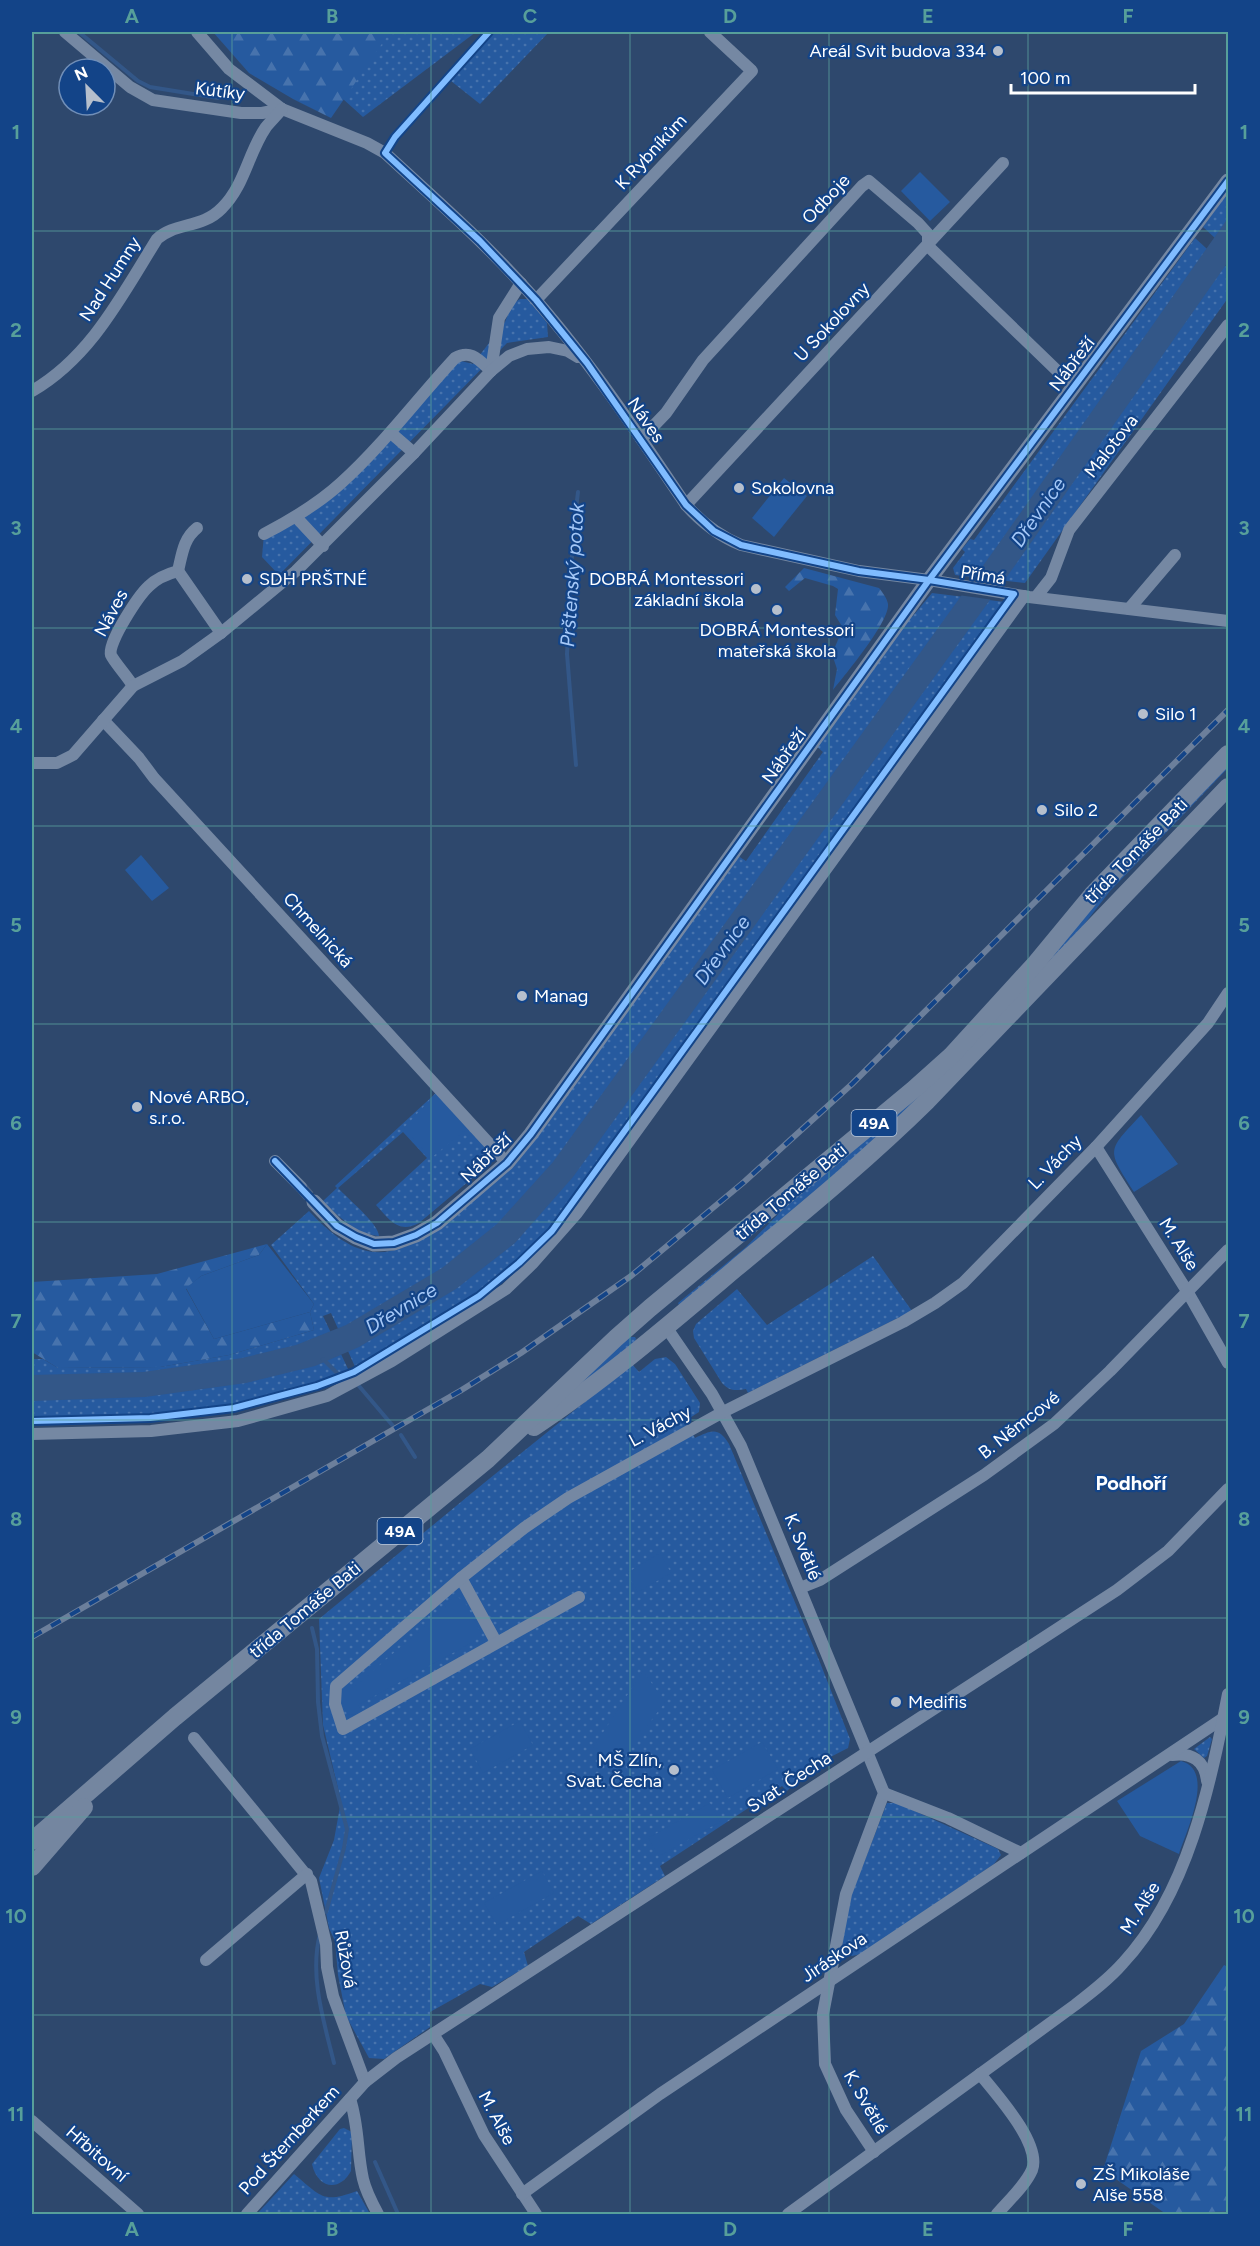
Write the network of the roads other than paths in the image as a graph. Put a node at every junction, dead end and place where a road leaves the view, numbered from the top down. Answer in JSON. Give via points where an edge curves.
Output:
{"nodes":[{"id":1,"x":65,"y":32,"type":"edge"},
{"id":2,"x":197,"y":32,"type":"edge"},
{"id":3,"x":711,"y":32,"type":"edge"},
{"id":4,"x":282,"y":110,"type":"junction"},
{"id":5,"x":385,"y":153,"type":"joint"},
{"id":6,"x":1004,"y":164,"type":"dead end"},
{"id":7,"x":1228,"y":181,"type":"edge"},
{"id":8,"x":928,"y":246,"type":"junction"},
{"id":9,"x":521,"y":283,"type":"junction"},
{"id":10,"x":536,"y":300,"type":"junction"},
{"id":11,"x":1228,"y":325,"type":"edge"},
{"id":12,"x":587,"y":363,"type":"junction"},
{"id":13,"x":491,"y":371,"type":"junction"},
{"id":14,"x":1074,"y":387,"type":"junction"},
{"id":15,"x":32,"y":392,"type":"edge"},
{"id":16,"x":391,"y":433,"type":"junction"},
{"id":17,"x":641,"y":439,"type":"junction"},
{"id":18,"x":414,"y":453,"type":"junction"},
{"id":19,"x":686,"y":505,"type":"junction"},
{"id":20,"x":296,"y":517,"type":"junction"},
{"id":21,"x":197,"y":528,"type":"dead end"},
{"id":22,"x":264,"y":534,"type":"dead end"},
{"id":23,"x":323,"y":546,"type":"junction"},
{"id":24,"x":1175,"y":555,"type":"dead end"},
{"id":25,"x":178,"y":571,"type":"junction"},
{"id":26,"x":929,"y":580,"type":"junction"},
{"id":27,"x":948,"y":585,"type":"joint"},
{"id":28,"x":1024,"y":596,"type":"junction"},
{"id":29,"x":1129,"y":609,"type":"junction"},
{"id":30,"x":1228,"y":621,"type":"edge"},
{"id":31,"x":221,"y":633,"type":"junction"},
{"id":32,"x":133,"y":686,"type":"junction"},
{"id":33,"x":103,"y":720,"type":"junction"},
{"id":34,"x":1228,"y":754,"type":"edge"},
{"id":35,"x":32,"y":763,"type":"edge"},
{"id":36,"x":1228,"y":787,"type":"edge"},
{"id":37,"x":1228,"y":993,"type":"edge"},
{"id":38,"x":1096,"y":1147,"type":"junction"},
{"id":39,"x":275,"y":1161,"type":"dead end"},
{"id":40,"x":507,"y":1163,"type":"junction"},
{"id":41,"x":302,"y":1187,"type":"tunnel mouth"},
{"id":42,"x":314,"y":1202,"type":"tunnel mouth"},
{"id":43,"x":1228,"y":1250,"type":"edge"},
{"id":44,"x":1187,"y":1291,"type":"junction"},
{"id":45,"x":650,"y":1308,"type":"junction"},
{"id":46,"x":666,"y":1328,"type":"junction"},
{"id":47,"x":1228,"y":1363,"type":"edge"},
{"id":48,"x":723,"y":1412,"type":"junction"},
{"id":49,"x":32,"y":1434,"type":"edge"},
{"id":50,"x":488,"y":1458,"type":"junction"},
{"id":51,"x":1228,"y":1489,"type":"edge"},
{"id":52,"x":460,"y":1578,"type":"junction"},
{"id":53,"x":800,"y":1588,"type":"junction"},
{"id":54,"x":579,"y":1597,"type":"dead end"},
{"id":55,"x":496,"y":1642,"type":"junction"},
{"id":56,"x":1228,"y":1694,"type":"edge"},
{"id":57,"x":1226,"y":1717,"type":"edge"},
{"id":58,"x":194,"y":1738,"type":"dead end"},
{"id":59,"x":867,"y":1752,"type":"junction"},
{"id":60,"x":1169,"y":1756,"type":"junction"},
{"id":61,"x":122,"y":1762,"type":"junction"},
{"id":62,"x":1207,"y":1786,"type":"junction"},
{"id":63,"x":884,"y":1793,"type":"junction"},
{"id":64,"x":32,"y":1841,"type":"edge"},
{"id":65,"x":1021,"y":1853,"type":"junction"},
{"id":66,"x":32,"y":1867,"type":"edge"},
{"id":67,"x":307,"y":1874,"type":"junction"},
{"id":68,"x":206,"y":1960,"type":"dead end"},
{"id":69,"x":829,"y":1982,"type":"junction"},
{"id":70,"x":433,"y":2034,"type":"junction"},
{"id":71,"x":980,"y":2074,"type":"junction"},
{"id":72,"x":358,"y":2090,"type":"junction"},
{"id":73,"x":33,"y":2122,"type":"edge"},
{"id":74,"x":874,"y":2152,"type":"junction"},
{"id":75,"x":522,"y":2194,"type":"junction"},
{"id":76,"x":138,"y":2214,"type":"edge"},
{"id":77,"x":247,"y":2214,"type":"edge"},
{"id":78,"x":378,"y":2214,"type":"edge"},
{"id":79,"x":536,"y":2214,"type":"edge"},
{"id":80,"x":788,"y":2214,"type":"edge"},
{"id":81,"x":997,"y":2214,"type":"edge"}],
"edges":[{"from":1,"to":4,"type":"street","name":"Kútíky","via":[[130,87],[153,100],[241,113]]},
{"from":2,"to":4,"type":"street","via":[[229,69]]},
{"from":3,"to":10,"type":"street","name":"K Rybníkům","via":[[752,71]]},
{"from":4,"to":5,"type":"street","name":"Kútíky"},
{"from":4,"to":15,"type":"street","name":"Nad Humny","via":[[266,127],[242,180],[222,208],[204,221],[165,232],[157,239],[121,300],[91,339],[57,374]]},
{"from":5,"to":9,"type":"street","name":"Náves"},
{"from":6,"to":8,"type":"street","name":"U Sokolovny"},
{"from":7,"to":14,"type":"street","name":"Nábřeží"},
{"from":8,"to":14,"type":"street","name":"Odboje"},
{"from":8,"to":17,"type":"street","name":"Odboje","via":[[928,234],[869,181],[703,360],[666,413]]},
{"from":8,"to":19,"type":"street","name":"U Sokolovny"},
{"from":9,"to":10,"type":"street","name":"Náves"},
{"from":9,"to":13,"type":"street","via":[[499,318]]},
{"from":10,"to":12,"type":"street","name":"Náves"},
{"from":11,"to":28,"type":"street","name":"Malotova","via":[[1069,530],[1051,578]]},
{"from":12,"to":13,"type":"street","name":"Náves","via":[[567,351],[527,348]]},
{"from":12,"to":17,"type":"street","name":"Náves"},
{"from":13,"to":16,"type":"street","via":[[473,355],[463,353]]},
{"from":13,"to":18,"type":"street","name":"Náves"},
{"from":14,"to":26,"type":"street","name":"Nábřeží"},
{"from":16,"to":18,"type":"street"},
{"from":16,"to":20,"type":"street","via":[[340,484]]},
{"from":17,"to":19,"type":"street","name":"Náves"},
{"from":18,"to":23,"type":"street","name":"Náves"},
{"from":19,"to":26,"type":"street","name":"Náves","via":[[714,531],[741,545],[859,571]]},
{"from":20,"to":22,"type":"street"},
{"from":20,"to":23,"type":"street"},
{"from":21,"to":25,"type":"street","via":[[184,546]]},
{"from":23,"to":31,"type":"street","name":"Náves"},
{"from":24,"to":29,"type":"street"},
{"from":25,"to":31,"type":"street"},
{"from":25,"to":32,"type":"street","name":"Náves","via":[[147,587],[111,648],[111,655]]},
{"from":26,"to":27,"type":"street","name":"Náves"},
{"from":26,"to":40,"type":"street","name":"Nábřeží"},
{"from":27,"to":28,"type":"street","name":"Přímá"},
{"from":28,"to":29,"type":"street","name":"Přímá"},
{"from":28,"to":49,"type":"street","name":"Malotova","via":[[577,1213],[506,1288],[392,1361],[327,1396],[238,1421],[151,1431]]},
{"from":29,"to":30,"type":"street","name":"Přímá"},
{"from":31,"to":32,"type":"street","name":"Náves","via":[[182,661]]},
{"from":32,"to":33,"type":"street","name":"Náves"},
{"from":33,"to":35,"type":"street","name":"Náves","via":[[65,761]]},
{"from":33,"to":40,"type":"street","name":"Chmelnická"},
{"from":34,"to":45,"type":"main road","name":"třída Tomáše Bati","number":"49A","via":[[1093,894],[951,1056]]},
{"from":36,"to":46,"type":"main road","name":"třída Tomáše Bati","number":"49A","via":[[876,1151]]},
{"from":37,"to":38,"type":"street","name":"L. Váchy","via":[[1208,1023]]},
{"from":38,"to":44,"type":"street","name":"M. Alše"},
{"from":38,"to":48,"type":"street","name":"L. Váchy","via":[[981,1266],[935,1303]]},
{"from":39,"to":41,"type":"street"},
{"from":40,"to":42,"type":"street","name":"Nábřeží","via":[[437,1223],[394,1243],[374,1244],[356,1237],[337,1226]]},
{"from":43,"to":44,"type":"street","name":"B. Němcové"},
{"from":44,"to":47,"type":"street","name":"M. Alše"},
{"from":44,"to":53,"type":"street","name":"B. Němcové","via":[[1110,1371],[1019,1451],[820,1580]]},
{"from":45,"to":46,"type":"main road"},
{"from":45,"to":50,"type":"main road","name":"třída Tomáše Bati","number":"49A"},
{"from":46,"to":48,"type":"street","name":"K. Světlé"},
{"from":46,"to":50,"type":"main road","name":"třída Tomáše Bati","number":"49A","via":[[568,1404]]},
{"from":48,"to":52,"type":"street","name":"L. Váchy","via":[[568,1498]]},
{"from":48,"to":53,"type":"street","name":"K. Světlé"},
{"from":50,"to":61,"type":"main road","name":"třída Tomáše Bati","number":"49A"},
{"from":51,"to":59,"type":"street","name":"Svat. Čecha","via":[[1143,1572]]},
{"from":52,"to":55,"type":"street"},
{"from":52,"to":55,"type":"street","name":"L. Váchy","via":[[336,1686],[334,1704],[343,1729]]},
{"from":53,"to":59,"type":"street","name":"K. Světlé"},
{"from":54,"to":55,"type":"street","name":"L. Váchy"},
{"from":56,"to":57,"type":"street","name":"M. Alše"},
{"from":57,"to":60,"type":"street","name":"Jiráskova"},
{"from":57,"to":62,"type":"street","name":"M. Alše"},
{"from":58,"to":67,"type":"street","name":"Růžová"},
{"from":59,"to":63,"type":"street","name":"K. Světlé"},
{"from":59,"to":70,"type":"street","name":"Svat. Čecha"},
{"from":60,"to":62,"type":"street","via":[[1183,1754],[1195,1758],[1204,1768]]},
{"from":60,"to":65,"type":"street","name":"Jiráskova"},
{"from":61,"to":64,"type":"main road","name":"třída Tomáše Bati","number":"49A"},
{"from":61,"to":66,"type":"main road","name":"třída Tomáše Bati","number":"49A"},
{"from":62,"to":71,"type":"street","name":"M. Alše","via":[[1189,1852],[1158,1916],[1136,1949],[1105,1982]]},
{"from":63,"to":65,"type":"street"},
{"from":63,"to":69,"type":"street","name":"K. Světlé","via":[[846,1894]]},
{"from":65,"to":69,"type":"street","name":"Jiráskova"},
{"from":67,"to":68,"type":"street"},
{"from":67,"to":72,"type":"street","name":"Růžová","via":[[314,1888],[333,1996]]},
{"from":69,"to":74,"type":"street","name":"K. Světlé","via":[[822,2014],[825,2064],[846,2110]]},
{"from":69,"to":75,"type":"street","name":"Jiráskova","via":[[660,2094]]},
{"from":70,"to":72,"type":"street","name":"Svat. Čecha"},
{"from":70,"to":75,"type":"street","name":"M. Alše","via":[[484,2135]]},
{"from":71,"to":74,"type":"street","name":"M. Alše"},
{"from":71,"to":81,"type":"street","via":[[1029,2140],[1034,2158],[1027,2178]]},
{"from":72,"to":77,"type":"street","name":"Pod Šternberkem"},
{"from":72,"to":78,"type":"street","name":"Růžová","via":[[362,2177]]},
{"from":73,"to":76,"type":"street","name":"Hřbitovní"},
{"from":74,"to":80,"type":"street","name":"M. Alše"},
{"from":75,"to":79,"type":"street","name":"M. Alše"}]}
